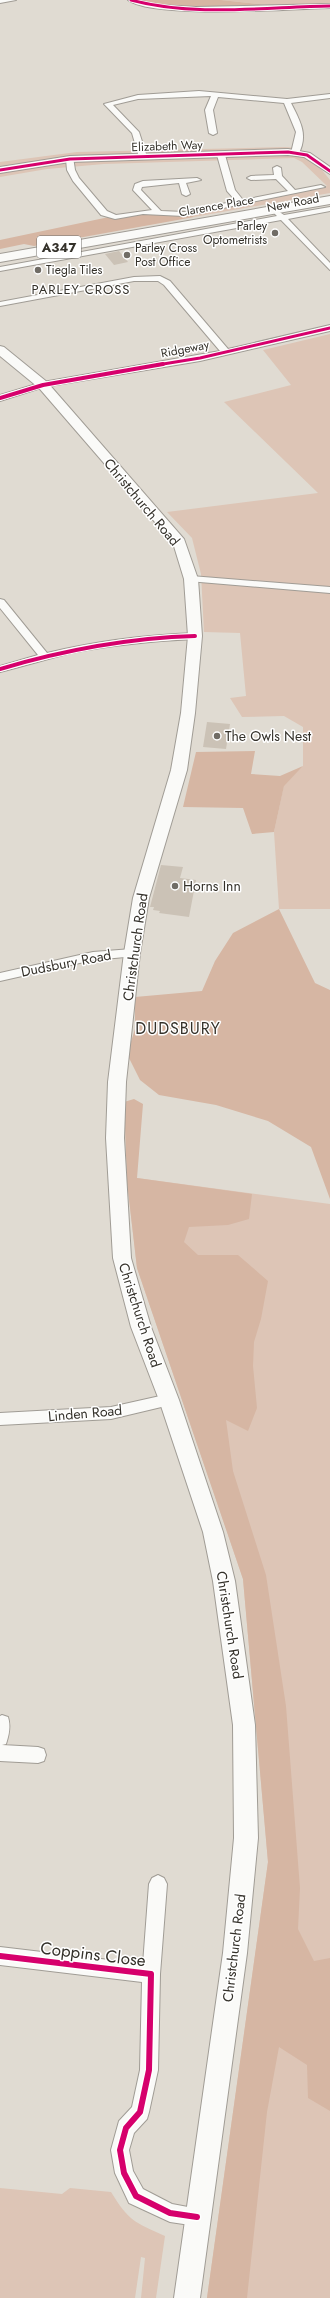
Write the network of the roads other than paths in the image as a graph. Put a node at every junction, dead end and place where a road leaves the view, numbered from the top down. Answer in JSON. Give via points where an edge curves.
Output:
{"nodes":[{"id":1,"x":13,"y":0,"type":"edge"},
{"id":2,"x":131,"y":0,"type":"edge"},
{"id":3,"x":0,"y":2,"type":"edge"},
{"id":4,"x":330,"y":6,"type":"edge"},
{"id":5,"x":215,"y":95,"type":"junction"},
{"id":6,"x":330,"y":96,"type":"edge"},
{"id":7,"x":287,"y":101,"type":"junction"},
{"id":8,"x":213,"y":133,"type":"dead end"},
{"id":9,"x":296,"y":153,"type":"junction"},
{"id":10,"x":221,"y":154,"type":"junction"},
{"id":11,"x":143,"y":157,"type":"junction"},
{"id":12,"x":70,"y":160,"type":"junction"},
{"id":13,"x":318,"y":165,"type":"junction"},
{"id":14,"x":277,"y":168,"type":"dead end"},
{"id":15,"x":0,"y":170,"type":"edge"},
{"id":16,"x":330,"y":171,"type":"edge"},
{"id":17,"x":278,"y":177,"type":"junction"},
{"id":18,"x":251,"y":178,"type":"dead end"},
{"id":19,"x":197,"y":180,"type":"dead end"},
{"id":20,"x":330,"y":180,"type":"edge"},
{"id":21,"x":182,"y":181,"type":"junction"},
{"id":22,"x":321,"y":187,"type":"dead end"},
{"id":23,"x":293,"y":192,"type":"junction"},
{"id":24,"x":186,"y":194,"type":"dead end"},
{"id":25,"x":330,"y":195,"type":"edge"},
{"id":26,"x":330,"y":200,"type":"edge"},
{"id":27,"x":241,"y":202,"type":"junction"},
{"id":28,"x":330,"y":209,"type":"edge"},
{"id":29,"x":276,"y":211,"type":"junction"},
{"id":30,"x":159,"y":213,"type":"junction"},
{"id":31,"x":119,"y":237,"type":"junction"},
{"id":32,"x":0,"y":258,"type":"edge"},
{"id":33,"x":0,"y":262,"type":"edge"},
{"id":34,"x":330,"y":268,"type":"edge"},
{"id":35,"x":0,"y":269,"type":"edge"},
{"id":36,"x":0,"y":304,"type":"edge"},
{"id":37,"x":330,"y":328,"type":"edge"},
{"id":38,"x":0,"y":350,"type":"edge"},
{"id":39,"x":225,"y":351,"type":"junction"},
{"id":40,"x":43,"y":385,"type":"junction"},
{"id":41,"x":0,"y":398,"type":"edge"},
{"id":42,"x":191,"y":579,"type":"junction"},
{"id":43,"x":330,"y":590,"type":"edge"},
{"id":44,"x":0,"y":602,"type":"edge"},
{"id":45,"x":195,"y":636,"type":"junction"},
{"id":46,"x":45,"y":658,"type":"junction"},
{"id":47,"x":0,"y":669,"type":"edge"},
{"id":48,"x":132,"y":953,"type":"junction"},
{"id":49,"x":0,"y":977,"type":"edge"},
{"id":50,"x":169,"y":1400,"type":"junction"},
{"id":51,"x":0,"y":1419,"type":"edge"},
{"id":52,"x":0,"y":1753,"type":"edge"},
{"id":53,"x":38,"y":1755,"type":"dead end"},
{"id":54,"x":158,"y":1884,"type":"dead end"},
{"id":55,"x":0,"y":1956,"type":"edge"},
{"id":56,"x":151,"y":1974,"type":"junction"},
{"id":57,"x":197,"y":2217,"type":"junction"},
{"id":58,"x":187,"y":2298,"type":"edge"}],
"edges":[{"from":1,"to":3,"type":"street"},
{"from":2,"to":4,"type":"street","via":[[157,7],[196,9]]},
{"from":5,"to":7,"type":"street"},
{"from":5,"to":8,"type":"street","via":[[209,110]]},
{"from":5,"to":11,"type":"street","via":[[199,93],[144,96],[108,104],[135,132]]},
{"from":6,"to":7,"type":"street"},
{"from":7,"to":9,"type":"street","via":[[302,133],[302,142]]},
{"from":9,"to":10,"type":"street","name":"Elizabeth Way"},
{"from":9,"to":13,"type":"street","name":"Elizabeth Way","via":[[307,155]]},
{"from":10,"to":11,"type":"street","name":"Elizabeth Way"},
{"from":10,"to":27,"type":"street","via":[[231,192]]},
{"from":11,"to":12,"type":"street","name":"Elizabeth Way"},
{"from":12,"to":15,"type":"street","name":"Elizabeth Way"},
{"from":12,"to":30,"type":"street","name":"Clarence Place","via":[[71,170],[76,179],[109,217],[143,212]]},
{"from":13,"to":16,"type":"street","name":"Elizabeth Way"},
{"from":13,"to":20,"type":"street","name":"Elizabeth Way"},
{"from":14,"to":17,"type":"street"},
{"from":17,"to":18,"type":"street"},
{"from":17,"to":23,"type":"street"},
{"from":19,"to":21,"type":"street"},
{"from":21,"to":24,"type":"street"},
{"from":21,"to":30,"type":"street","via":[[143,183],[138,186],[137,190]]},
{"from":22,"to":23,"type":"street","name":"Clarence Place"},
{"from":23,"to":27,"type":"street","name":"Clarence Place"},
{"from":25,"to":29,"type":"main road","name":"New Road","number":"A347"},
{"from":26,"to":29,"type":"main road","name":"New Road","number":"A347"},
{"from":27,"to":30,"type":"street","name":"Clarence Place","via":[[184,214]]},
{"from":28,"to":29,"type":"street","name":"New Road"},
{"from":29,"to":31,"type":"main road","name":"New Road","number":"A347","via":[[233,216]]},
{"from":29,"to":34,"type":"street"},
{"from":29,"to":35,"type":"street","name":"New Road"},
{"from":31,"to":32,"type":"main road","name":"New Road","number":"A347"},
{"from":31,"to":33,"type":"main road","name":"New Road"},
{"from":36,"to":39,"type":"street","via":[[134,279],[160,278],[168,283]]},
{"from":37,"to":39,"type":"street","name":"Ridgeway"},
{"from":38,"to":40,"type":"main road","name":"Christchurch Road"},
{"from":39,"to":40,"type":"street","name":"Ridgeway","via":[[200,358]]},
{"from":40,"to":41,"type":"street","name":"Ridgeway"},
{"from":40,"to":42,"type":"main road","name":"Christchurch Road","via":[[179,542]]},
{"from":42,"to":43,"type":"street"},
{"from":42,"to":45,"type":"main road","name":"Christchurch Road"},
{"from":44,"to":46,"type":"street"},
{"from":45,"to":46,"type":"street","via":[[114,644]]},
{"from":45,"to":48,"type":"main road","name":"Christchurch Road","via":[[188,713],[179,770],[141,898]]},
{"from":46,"to":47,"type":"street"},
{"from":48,"to":49,"type":"street","name":"Dudsbury Road","via":[[93,956]]},
{"from":48,"to":50,"type":"main road","name":"Christchurch Road","via":[[117,1082],[116,1138],[122,1258],[141,1327]]},
{"from":50,"to":51,"type":"street","name":"Linden Road","via":[[111,1413]]},
{"from":50,"to":57,"type":"main road","name":"Christchurch Road","via":[[213,1532],[224,1581],[245,1736],[246,1838],[235,1952]]},
{"from":52,"to":53,"type":"street"},
{"from":54,"to":56,"type":"street","name":"Coppins Close"},
{"from":55,"to":56,"type":"street","name":"Coppins Close"},
{"from":56,"to":57,"type":"street","name":"Coppins Close","via":[[149,2070],[140,2112],[126,2128],[120,2150],[124,2173],[136,2196],[170,2213]]},
{"from":57,"to":58,"type":"main road","name":"Christchurch Road"}]}
